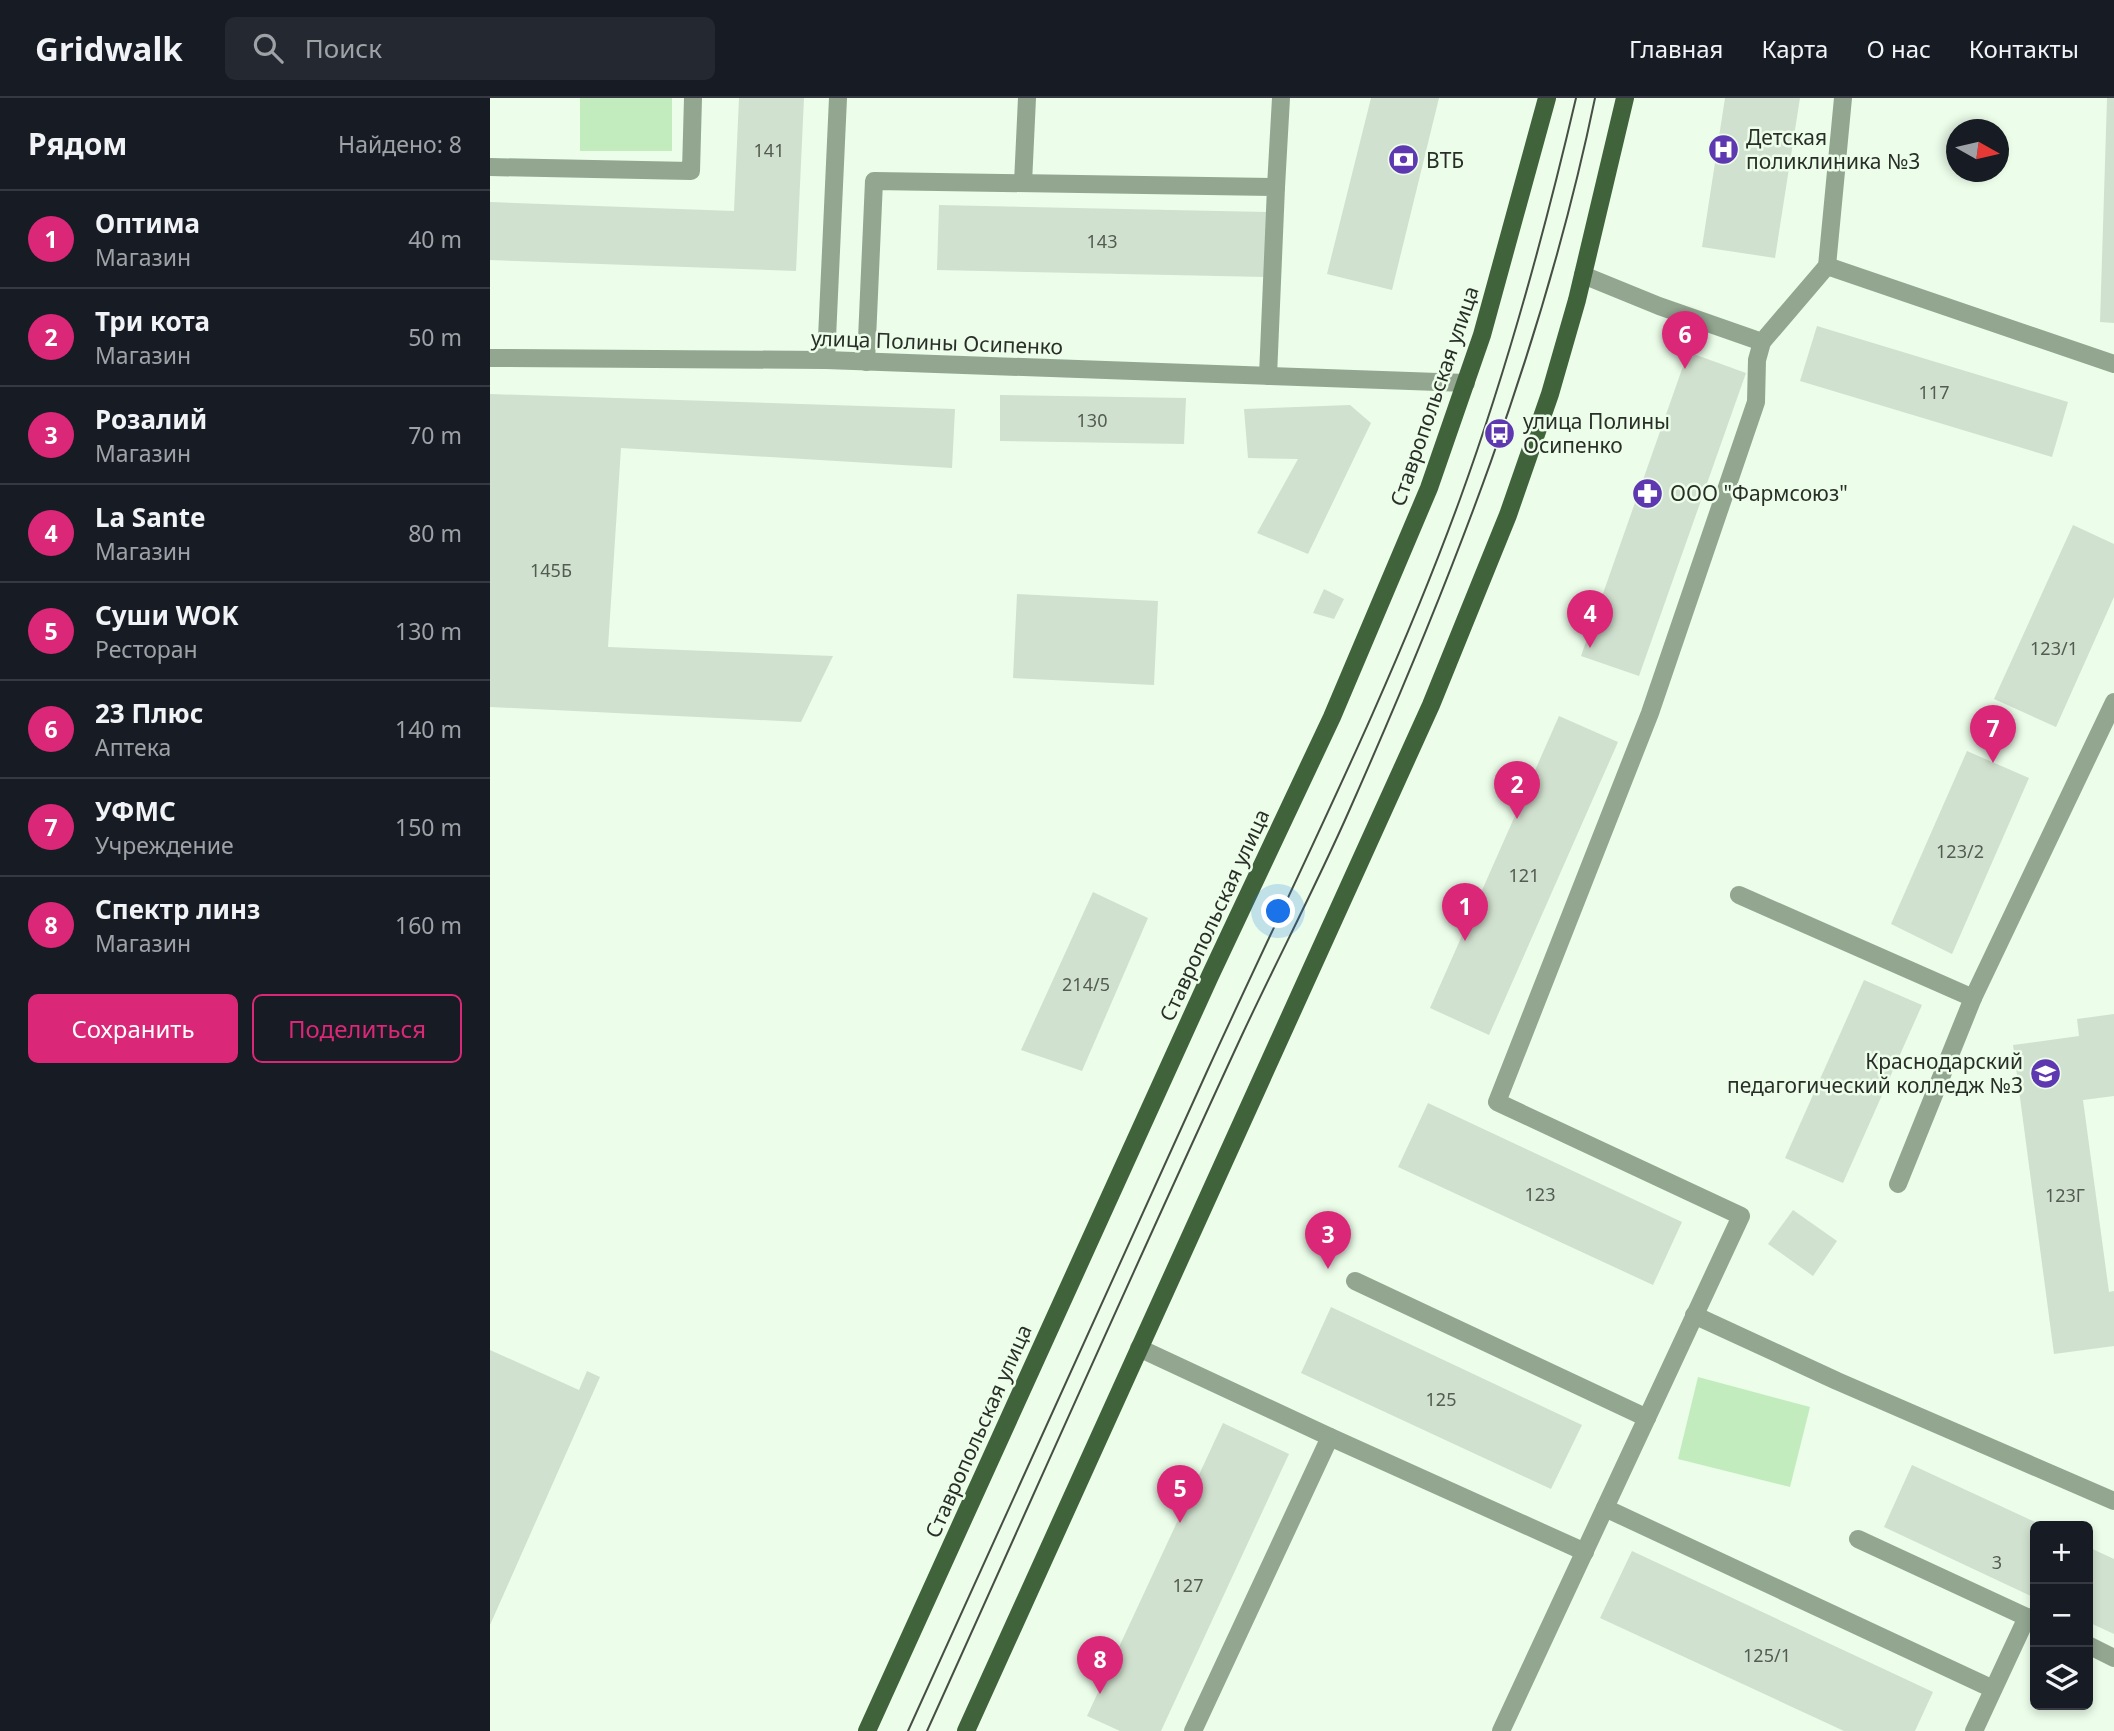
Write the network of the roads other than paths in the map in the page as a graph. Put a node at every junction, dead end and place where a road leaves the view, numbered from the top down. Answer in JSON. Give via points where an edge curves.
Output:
{"nodes":[{"id":1,"x":693,"y":98,"type":"edge"},
{"id":2,"x":838,"y":98,"type":"edge"},
{"id":3,"x":1027,"y":98,"type":"edge"},
{"id":4,"x":1281,"y":98,"type":"edge"},
{"id":5,"x":1547,"y":98,"type":"edge"},
{"id":6,"x":1625,"y":98,"type":"edge"},
{"id":7,"x":1843,"y":98,"type":"edge"},
{"id":8,"x":490,"y":167,"type":"edge"},
{"id":9,"x":1023,"y":183,"type":"junction"},
{"id":10,"x":1276,"y":187,"type":"junction"},
{"id":11,"x":1826,"y":266,"type":"junction"},
{"id":12,"x":1583,"y":275,"type":"junction"},
{"id":13,"x":1762,"y":342,"type":"junction"},
{"id":14,"x":490,"y":358,"type":"edge"},
{"id":15,"x":826,"y":360,"type":"junction"},
{"id":16,"x":866,"y":362,"type":"junction"},
{"id":17,"x":2114,"y":364,"type":"edge"},
{"id":18,"x":1268,"y":376,"type":"junction"},
{"id":19,"x":1466,"y":383,"type":"junction"},
{"id":20,"x":2114,"y":702,"type":"edge"},
{"id":21,"x":1739,"y":895,"type":"dead end"},
{"id":22,"x":1973,"y":998,"type":"junction"},
{"id":23,"x":1898,"y":1184,"type":"dead end"},
{"id":24,"x":1355,"y":1281,"type":"dead end"},
{"id":25,"x":1695,"y":1315,"type":"junction"},
{"id":26,"x":1139,"y":1348,"type":"junction"},
{"id":27,"x":1647,"y":1418,"type":"junction"},
{"id":28,"x":1330,"y":1437,"type":"junction"},
{"id":29,"x":2114,"y":1501,"type":"edge"},
{"id":30,"x":1605,"y":1508,"type":"junction"},
{"id":31,"x":1858,"y":1539,"type":"dead end"},
{"id":32,"x":1585,"y":1552,"type":"junction"},
{"id":33,"x":2030,"y":1619,"type":"edge"},
{"id":34,"x":2030,"y":1621,"type":"edge"},
{"id":35,"x":2092,"y":1647,"type":"edge"},
{"id":36,"x":2114,"y":1658,"type":"edge"},
{"id":37,"x":1993,"y":1689,"type":"junction"},
{"id":38,"x":867,"y":1731,"type":"edge"},
{"id":39,"x":966,"y":1731,"type":"edge"},
{"id":40,"x":1193,"y":1731,"type":"edge"},
{"id":41,"x":1501,"y":1731,"type":"edge"},
{"id":42,"x":1974,"y":1731,"type":"edge"}],
"edges":[{"from":1,"to":8,"type":"street","via":[[691,171]]},
{"from":2,"to":15,"type":"street"},
{"from":3,"to":9,"type":"street"},
{"from":4,"to":10,"type":"street"},
{"from":5,"to":19,"type":"main road","name":"Ставропольская улица"},
{"from":6,"to":12,"type":"main road"},
{"from":7,"to":11,"type":"street"},
{"from":9,"to":10,"type":"street"},
{"from":9,"to":16,"type":"street","via":[[874,181]]},
{"from":10,"to":18,"type":"street"},
{"from":11,"to":13,"type":"street"},
{"from":11,"to":17,"type":"street"},
{"from":12,"to":13,"type":"street"},
{"from":12,"to":26,"type":"main road","via":[[1550,394],[1508,515],[1436,692]]},
{"from":13,"to":25,"type":"street","via":[[1756,402],[1650,713],[1497,1102],[1741,1216]]},
{"from":14,"to":15,"type":"street","name":"улица Полины Осипенко"},
{"from":15,"to":16,"type":"street","name":"улица Полины Осипенко"},
{"from":16,"to":18,"type":"street","name":"улица Полины Осипенко"},
{"from":18,"to":19,"type":"street","name":"улица Полины Осипенко"},
{"from":19,"to":38,"type":"main road","name":"Ставропольская улица","via":[[1429,488],[1332,717]]},
{"from":20,"to":22,"type":"street"},
{"from":21,"to":22,"type":"street"},
{"from":22,"to":23,"type":"street"},
{"from":24,"to":27,"type":"street"},
{"from":25,"to":27,"type":"street"},
{"from":25,"to":29,"type":"street"},
{"from":26,"to":28,"type":"street"},
{"from":26,"to":39,"type":"main road"},
{"from":27,"to":30,"type":"street"},
{"from":28,"to":32,"type":"street"},
{"from":28,"to":40,"type":"street"},
{"from":30,"to":32,"type":"street"},
{"from":30,"to":37,"type":"street"},
{"from":31,"to":33,"type":"street"},
{"from":32,"to":41,"type":"street"},
{"from":34,"to":37,"type":"street"},
{"from":35,"to":36,"type":"street"},
{"from":37,"to":42,"type":"street"}]}
